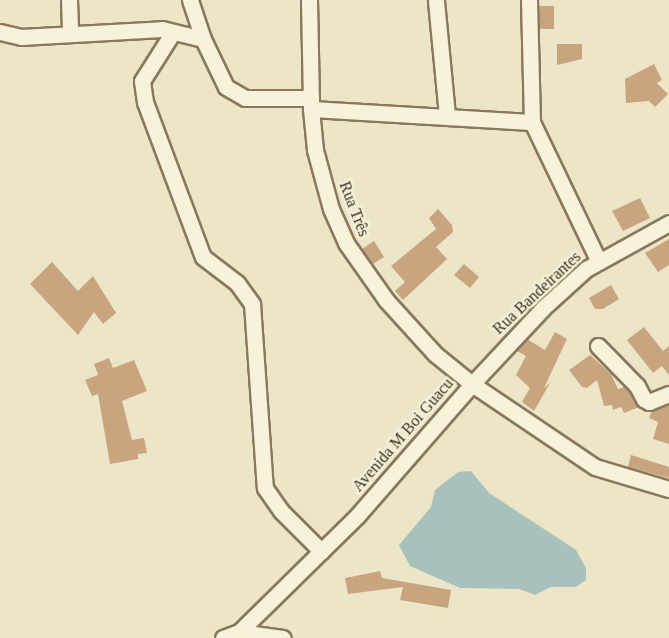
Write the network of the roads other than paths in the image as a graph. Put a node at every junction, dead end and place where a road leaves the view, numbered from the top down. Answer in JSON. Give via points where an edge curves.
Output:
{"nodes":[{"id":1,"x":69,"y":0,"type":"edge"},
{"id":2,"x":190,"y":0,"type":"edge"},
{"id":3,"x":309,"y":0,"type":"edge"},
{"id":4,"x":529,"y":0,"type":"edge"},
{"id":5,"x":436,"y":1,"type":"edge"},
{"id":6,"x":0,"y":32,"type":"edge"},
{"id":7,"x":173,"y":32,"type":"junction"},
{"id":8,"x":70,"y":34,"type":"junction"},
{"id":9,"x":203,"y":39,"type":"junction"},
{"id":10,"x":311,"y":104,"type":"junction"},
{"id":11,"x":447,"y":115,"type":"junction"},
{"id":12,"x":532,"y":122,"type":"junction"},
{"id":13,"x":669,"y":223,"type":"edge"},
{"id":14,"x":598,"y":260,"type":"junction"},
{"id":15,"x":598,"y":346,"type":"dead end"},
{"id":16,"x":472,"y":384,"type":"junction"},
{"id":17,"x":669,"y":394,"type":"edge"},
{"id":18,"x":669,"y":489,"type":"edge"},
{"id":19,"x":321,"y":551,"type":"junction"},
{"id":20,"x":238,"y":632,"type":"junction"},
{"id":21,"x":224,"y":638,"type":"edge"},
{"id":22,"x":283,"y":638,"type":"edge"}],
"edges":[{"from":1,"to":8,"type":"street"},
{"from":2,"to":9,"type":"street"},
{"from":3,"to":10,"type":"street","name":"Rua Três"},
{"from":4,"to":12,"type":"street"},
{"from":5,"to":11,"type":"street"},
{"from":6,"to":8,"type":"street","via":[[21,37]]},
{"from":7,"to":8,"type":"street"},
{"from":7,"to":9,"type":"street"},
{"from":7,"to":19,"type":"street","via":[[142,81],[145,102],[203,257],[237,283],[252,304],[265,488],[281,511]]},
{"from":9,"to":10,"type":"street","via":[[226,87],[245,98]]},
{"from":10,"to":11,"type":"street"},
{"from":10,"to":16,"type":"street","name":"Rua Três","via":[[321,170],[331,209],[346,243],[386,300],[435,354]]},
{"from":11,"to":12,"type":"street"},
{"from":12,"to":14,"type":"street"},
{"from":13,"to":14,"type":"street","name":"Rua Bandeirantes"},
{"from":14,"to":16,"type":"street","name":"Rua Bandeirantes","via":[[543,308]]},
{"from":15,"to":17,"type":"street","via":[[644,399],[649,402]]},
{"from":16,"to":18,"type":"street","name":"Avenida M Boi Guacu","via":[[595,466]]},
{"from":16,"to":19,"type":"street","name":"Avenida M Boi Guacu","via":[[357,516]]},
{"from":19,"to":20,"type":"street","name":"Avenida M Boi Guacu"},
{"from":20,"to":21,"type":"street","name":"Avenida M Boi Guacu"},
{"from":20,"to":22,"type":"street"}]}
